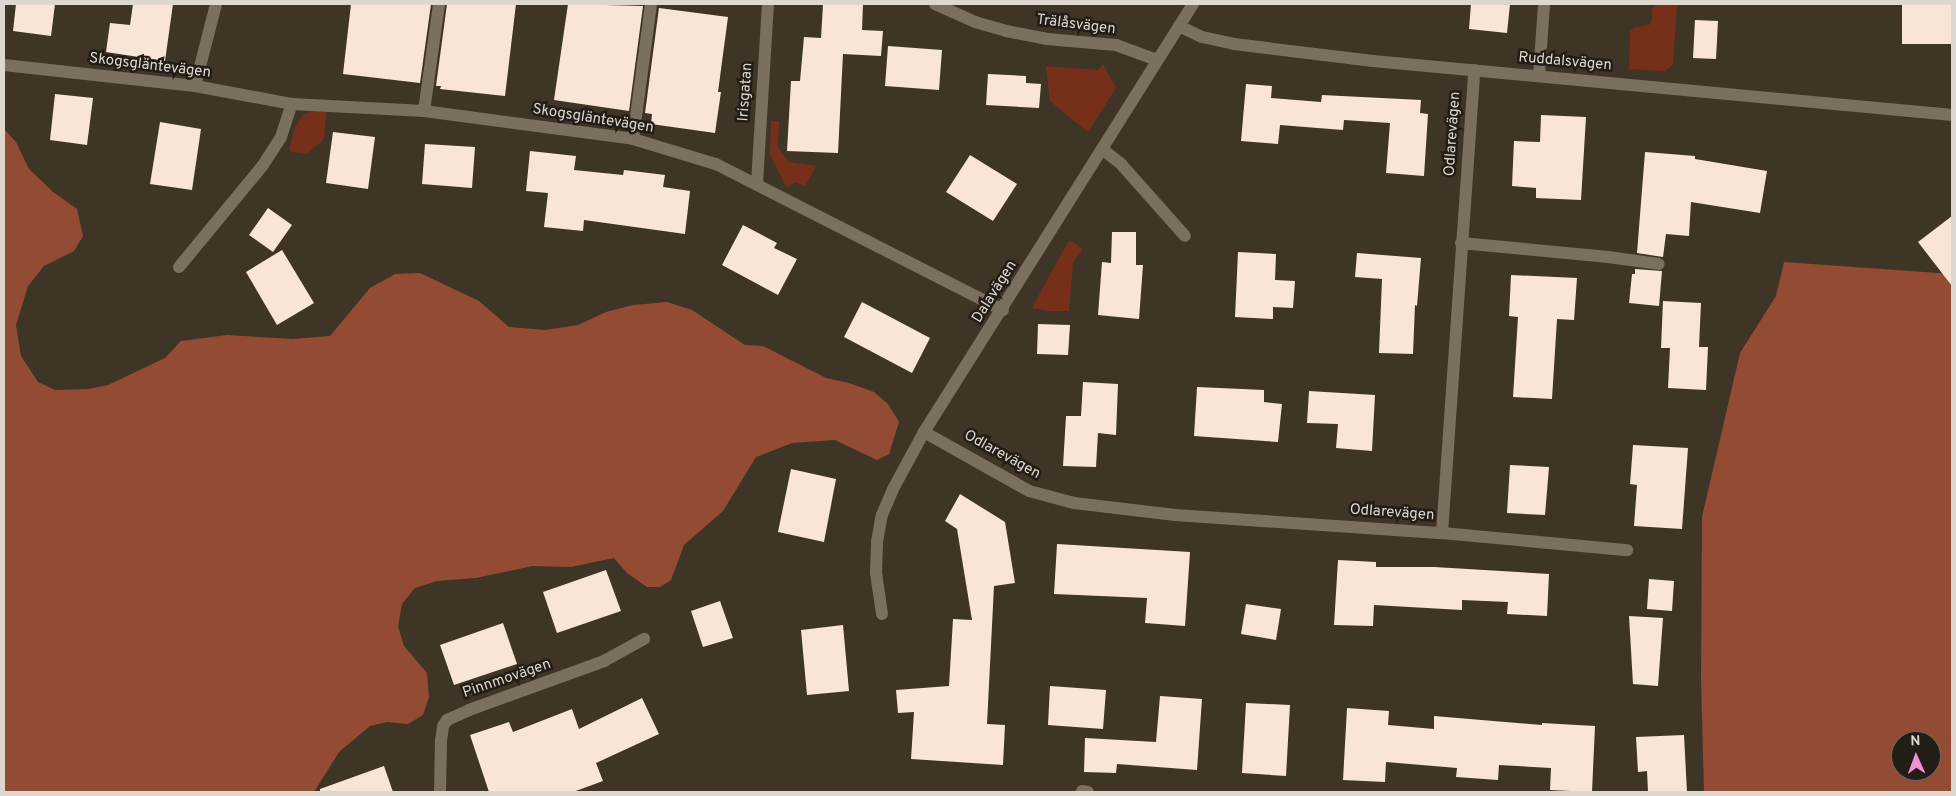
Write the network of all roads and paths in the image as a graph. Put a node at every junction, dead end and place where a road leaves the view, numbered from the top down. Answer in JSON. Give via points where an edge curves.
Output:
{"nodes":[{"id":1,"x":216,"y":4,"type":"edge"},
{"id":2,"x":439,"y":4,"type":"edge"},
{"id":3,"x":651,"y":4,"type":"edge"},
{"id":4,"x":768,"y":4,"type":"edge"},
{"id":5,"x":935,"y":4,"type":"edge"},
{"id":6,"x":1193,"y":4,"type":"edge"},
{"id":7,"x":1544,"y":4,"type":"edge"},
{"id":8,"x":1179,"y":26,"type":"junction"},
{"id":9,"x":1157,"y":60,"type":"junction"},
{"id":10,"x":4,"y":65,"type":"edge"},
{"id":11,"x":1474,"y":70,"type":"junction"},
{"id":12,"x":1539,"y":76,"type":"junction"},
{"id":13,"x":195,"y":86,"type":"junction"},
{"id":14,"x":292,"y":104,"type":"junction"},
{"id":15,"x":424,"y":111,"type":"junction"},
{"id":16,"x":1952,"y":115,"type":"edge"},
{"id":17,"x":633,"y":139,"type":"junction"},
{"id":18,"x":1102,"y":149,"type":"junction"},
{"id":19,"x":757,"y":183,"type":"junction"},
{"id":20,"x":1186,"y":236,"type":"dead end"},
{"id":21,"x":1461,"y":243,"type":"junction"},
{"id":22,"x":1659,"y":264,"type":"dead end"},
{"id":23,"x":179,"y":267,"type":"dead end"},
{"id":24,"x":1003,"y":310,"type":"junction"},
{"id":25,"x":924,"y":432,"type":"junction"},
{"id":26,"x":1442,"y":533,"type":"junction"},
{"id":27,"x":1627,"y":550,"type":"dead end"},
{"id":28,"x":882,"y":614,"type":"dead end"},
{"id":29,"x":644,"y":639,"type":"dead end"},
{"id":30,"x":440,"y":792,"type":"edge"}],
"edges":[{"from":1,"to":13,"type":"street"},
{"from":2,"to":15,"type":"street"},
{"from":3,"to":17,"type":"street"},
{"from":4,"to":19,"type":"street","name":"Irisgatan"},
{"from":5,"to":9,"type":"street","name":"Trälåsvägen","via":[[975,22],[1006,31],[1047,39],[1116,45]]},
{"from":6,"to":8,"type":"street","name":"Dalavägen"},
{"from":7,"to":12,"type":"street"},
{"from":8,"to":9,"type":"street","name":"Dalavägen"},
{"from":8,"to":11,"type":"street","name":"Ruddalsvägen","via":[[1202,37],[1234,44]]},
{"from":9,"to":18,"type":"street","name":"Dalavägen"},
{"from":10,"to":13,"type":"street","name":"Skogsgläntevägen"},
{"from":11,"to":12,"type":"street","name":"Ruddalsvägen"},
{"from":11,"to":21,"type":"street","name":"Odlarevägen"},
{"from":12,"to":16,"type":"street","name":"Ruddalsvägen"},
{"from":13,"to":14,"type":"street","name":"Skogsgläntevägen"},
{"from":14,"to":15,"type":"street","name":"Skogsgläntevägen"},
{"from":14,"to":23,"type":"street","via":[[280,137],[263,166]]},
{"from":15,"to":17,"type":"street","name":"Skogsgläntevägen"},
{"from":17,"to":19,"type":"street","name":"Skogsgläntevägen","via":[[716,164]]},
{"from":18,"to":20,"type":"street","via":[[1121,164]]},
{"from":18,"to":24,"type":"street","name":"Dalavägen"},
{"from":19,"to":24,"type":"street","name":"Skogsgläntevägen"},
{"from":21,"to":22,"type":"street"},
{"from":21,"to":26,"type":"street","name":"Odlarevägen"},
{"from":24,"to":25,"type":"street","name":"Dalavägen"},
{"from":25,"to":26,"type":"street","name":"Odlarevägen","via":[[1029,491],[1074,503],[1175,515]]},
{"from":25,"to":28,"type":"street","name":"Dalavägen","via":[[882,515],[876,573]]},
{"from":26,"to":27,"type":"street"},
{"from":29,"to":30,"type":"street","name":"Pinnmovägen","via":[[604,661],[447,720],[441,741]]}]}
